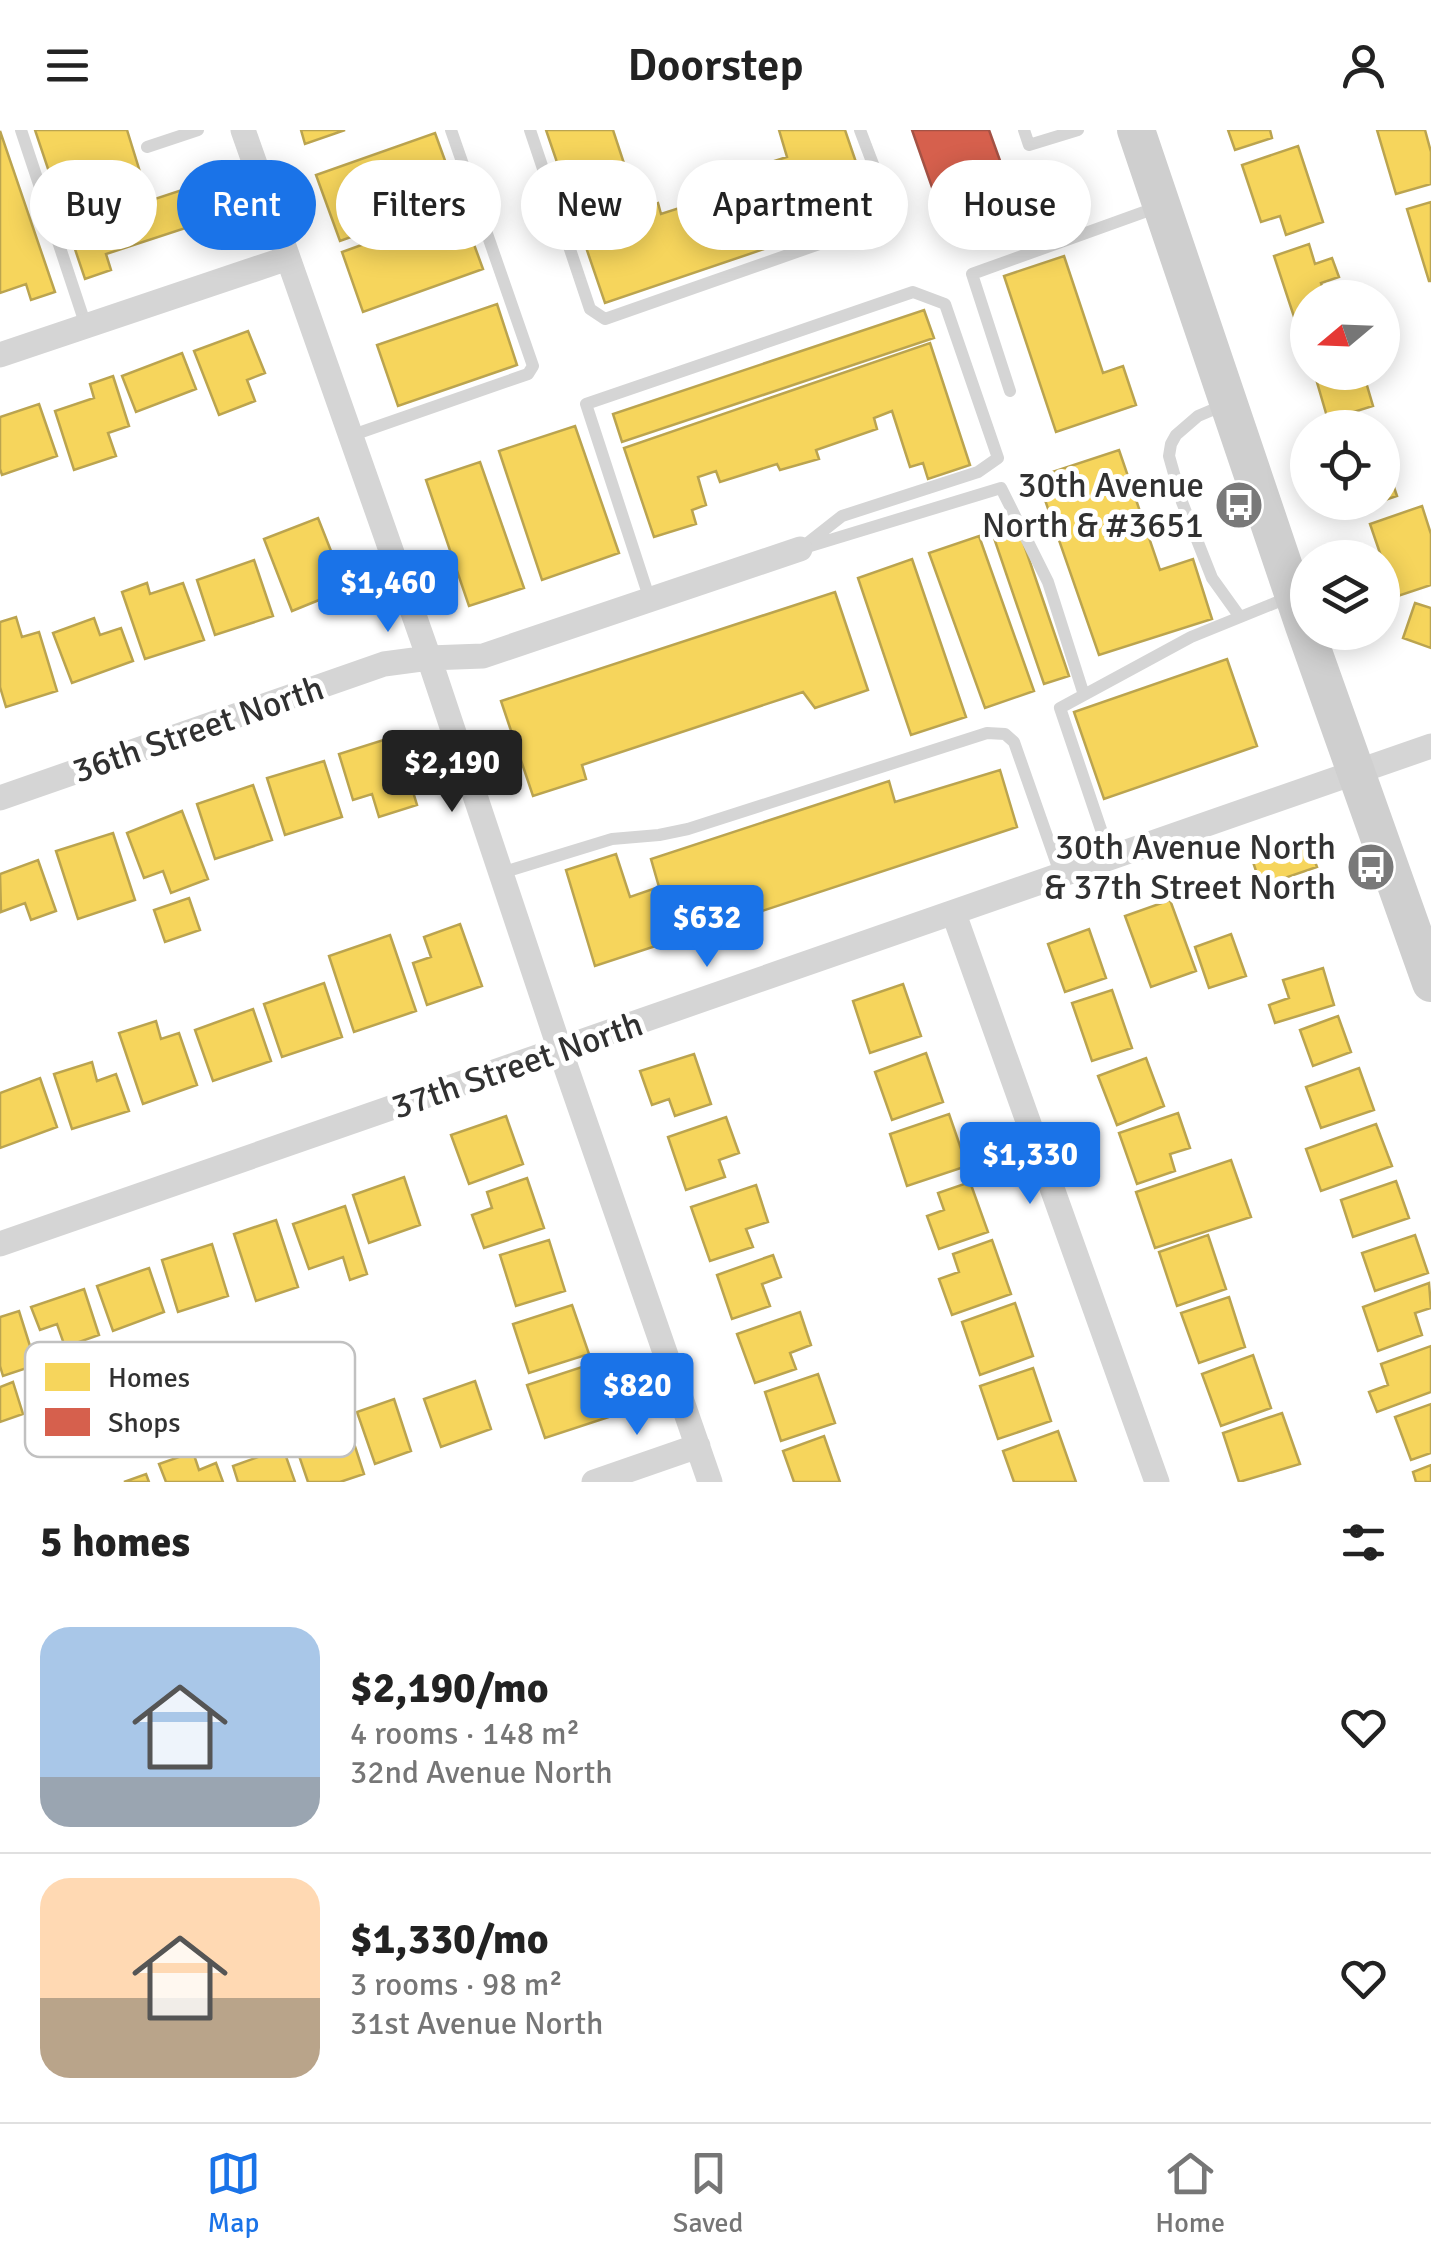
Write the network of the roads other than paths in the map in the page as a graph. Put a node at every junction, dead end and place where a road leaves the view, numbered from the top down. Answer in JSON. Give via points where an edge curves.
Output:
{"nodes":[{"id":1,"x":20,"y":130,"type":"edge"},
{"id":2,"x":198,"y":130,"type":"edge"},
{"id":3,"x":243,"y":130,"type":"edge"},
{"id":4,"x":451,"y":130,"type":"edge"},
{"id":5,"x":530,"y":130,"type":"edge"},
{"id":6,"x":860,"y":130,"type":"edge"},
{"id":7,"x":1024,"y":130,"type":"edge"},
{"id":8,"x":1078,"y":130,"type":"edge"},
{"id":9,"x":1136,"y":130,"type":"edge"},
{"id":10,"x":148,"y":147,"type":"dead end"},
{"id":11,"x":1160,"y":206,"type":"junction"},
{"id":12,"x":288,"y":258,"type":"junction"},
{"id":13,"x":86,"y":326,"type":"junction"},
{"id":14,"x":0,"y":355,"type":"edge"},
{"id":15,"x":1010,"y":392,"type":"dead end"},
{"id":16,"x":1228,"y":403,"type":"junction"},
{"id":17,"x":350,"y":436,"type":"junction"},
{"id":18,"x":800,"y":549,"type":"junction"},
{"id":19,"x":1290,"y":584,"type":"edge"},
{"id":20,"x":1290,"y":598,"type":"edge"},
{"id":21,"x":650,"y":600,"type":"junction"},
{"id":22,"x":1240,"y":617,"type":"junction"},
{"id":23,"x":1314,"y":650,"type":"edge"},
{"id":24,"x":429,"y":658,"type":"junction"},
{"id":25,"x":1084,"y":695,"type":"junction"},
{"id":26,"x":1431,"y":746,"type":"edge"},
{"id":27,"x":1358,"y":772,"type":"junction"},
{"id":28,"x":0,"y":798,"type":"edge"},
{"id":29,"x":1112,"y":859,"type":"junction"},
{"id":30,"x":500,"y":874,"type":"junction"},
{"id":31,"x":1061,"y":876,"type":"junction"},
{"id":32,"x":954,"y":914,"type":"junction"},
{"id":33,"x":1431,"y":982,"type":"edge"},
{"id":34,"x":560,"y":1050,"type":"junction"},
{"id":35,"x":0,"y":1244,"type":"edge"},
{"id":36,"x":698,"y":1446,"type":"junction"},
{"id":37,"x":594,"y":1482,"type":"edge"},
{"id":38,"x":710,"y":1482,"type":"edge"},
{"id":39,"x":1156,"y":1482,"type":"edge"}],
"edges":[{"from":1,"to":13,"type":"lane"},
{"from":2,"to":10,"type":"lane"},
{"from":3,"to":12,"type":"street"},
{"from":4,"to":17,"type":"lane","via":[[533,366],[528,374]]},
{"from":5,"to":6,"type":"lane","via":[[590,309],[605,319],[885,220],[887,201]]},
{"from":7,"to":8,"type":"lane","via":[[1029,146]]},
{"from":9,"to":11,"type":"street"},
{"from":11,"to":15,"type":"lane","via":[[972,274]]},
{"from":11,"to":16,"type":"street"},
{"from":12,"to":13,"type":"street"},
{"from":12,"to":17,"type":"street"},
{"from":13,"to":14,"type":"street"},
{"from":16,"to":19,"type":"street"},
{"from":16,"to":22,"type":"lane","via":[[1176,435],[1169,456],[1212,578]]},
{"from":17,"to":24,"type":"street"},
{"from":18,"to":21,"type":"street","name":"36th Street North"},
{"from":18,"to":21,"type":"lane","via":[[842,516],[978,472],[998,458],[945,304],[913,292],[586,404]]},
{"from":18,"to":25,"type":"lane","via":[[1001,488],[1048,582]]},
{"from":20,"to":22,"type":"lane"},
{"from":21,"to":24,"type":"street","name":"36th Street North","via":[[483,656]]},
{"from":22,"to":25,"type":"lane"},
{"from":23,"to":27,"type":"street"},
{"from":24,"to":28,"type":"street","name":"36th Street North","via":[[384,664]]},
{"from":24,"to":30,"type":"street"},
{"from":25,"to":29,"type":"lane","via":[[1060,708]]},
{"from":26,"to":27,"type":"street","name":"37th Street North"},
{"from":27,"to":29,"type":"street","name":"37th Street North"},
{"from":27,"to":33,"type":"street"},
{"from":29,"to":31,"type":"street","name":"37th Street North"},
{"from":30,"to":31,"type":"lane","via":[[612,839],[688,829],[988,732],[1014,742]]},
{"from":30,"to":34,"type":"street"},
{"from":31,"to":32,"type":"street","name":"37th Street North"},
{"from":32,"to":34,"type":"street","name":"37th Street North"},
{"from":32,"to":39,"type":"street"},
{"from":34,"to":35,"type":"street","name":"37th Street North"},
{"from":34,"to":36,"type":"street"},
{"from":36,"to":37,"type":"street"},
{"from":36,"to":38,"type":"street"}]}
